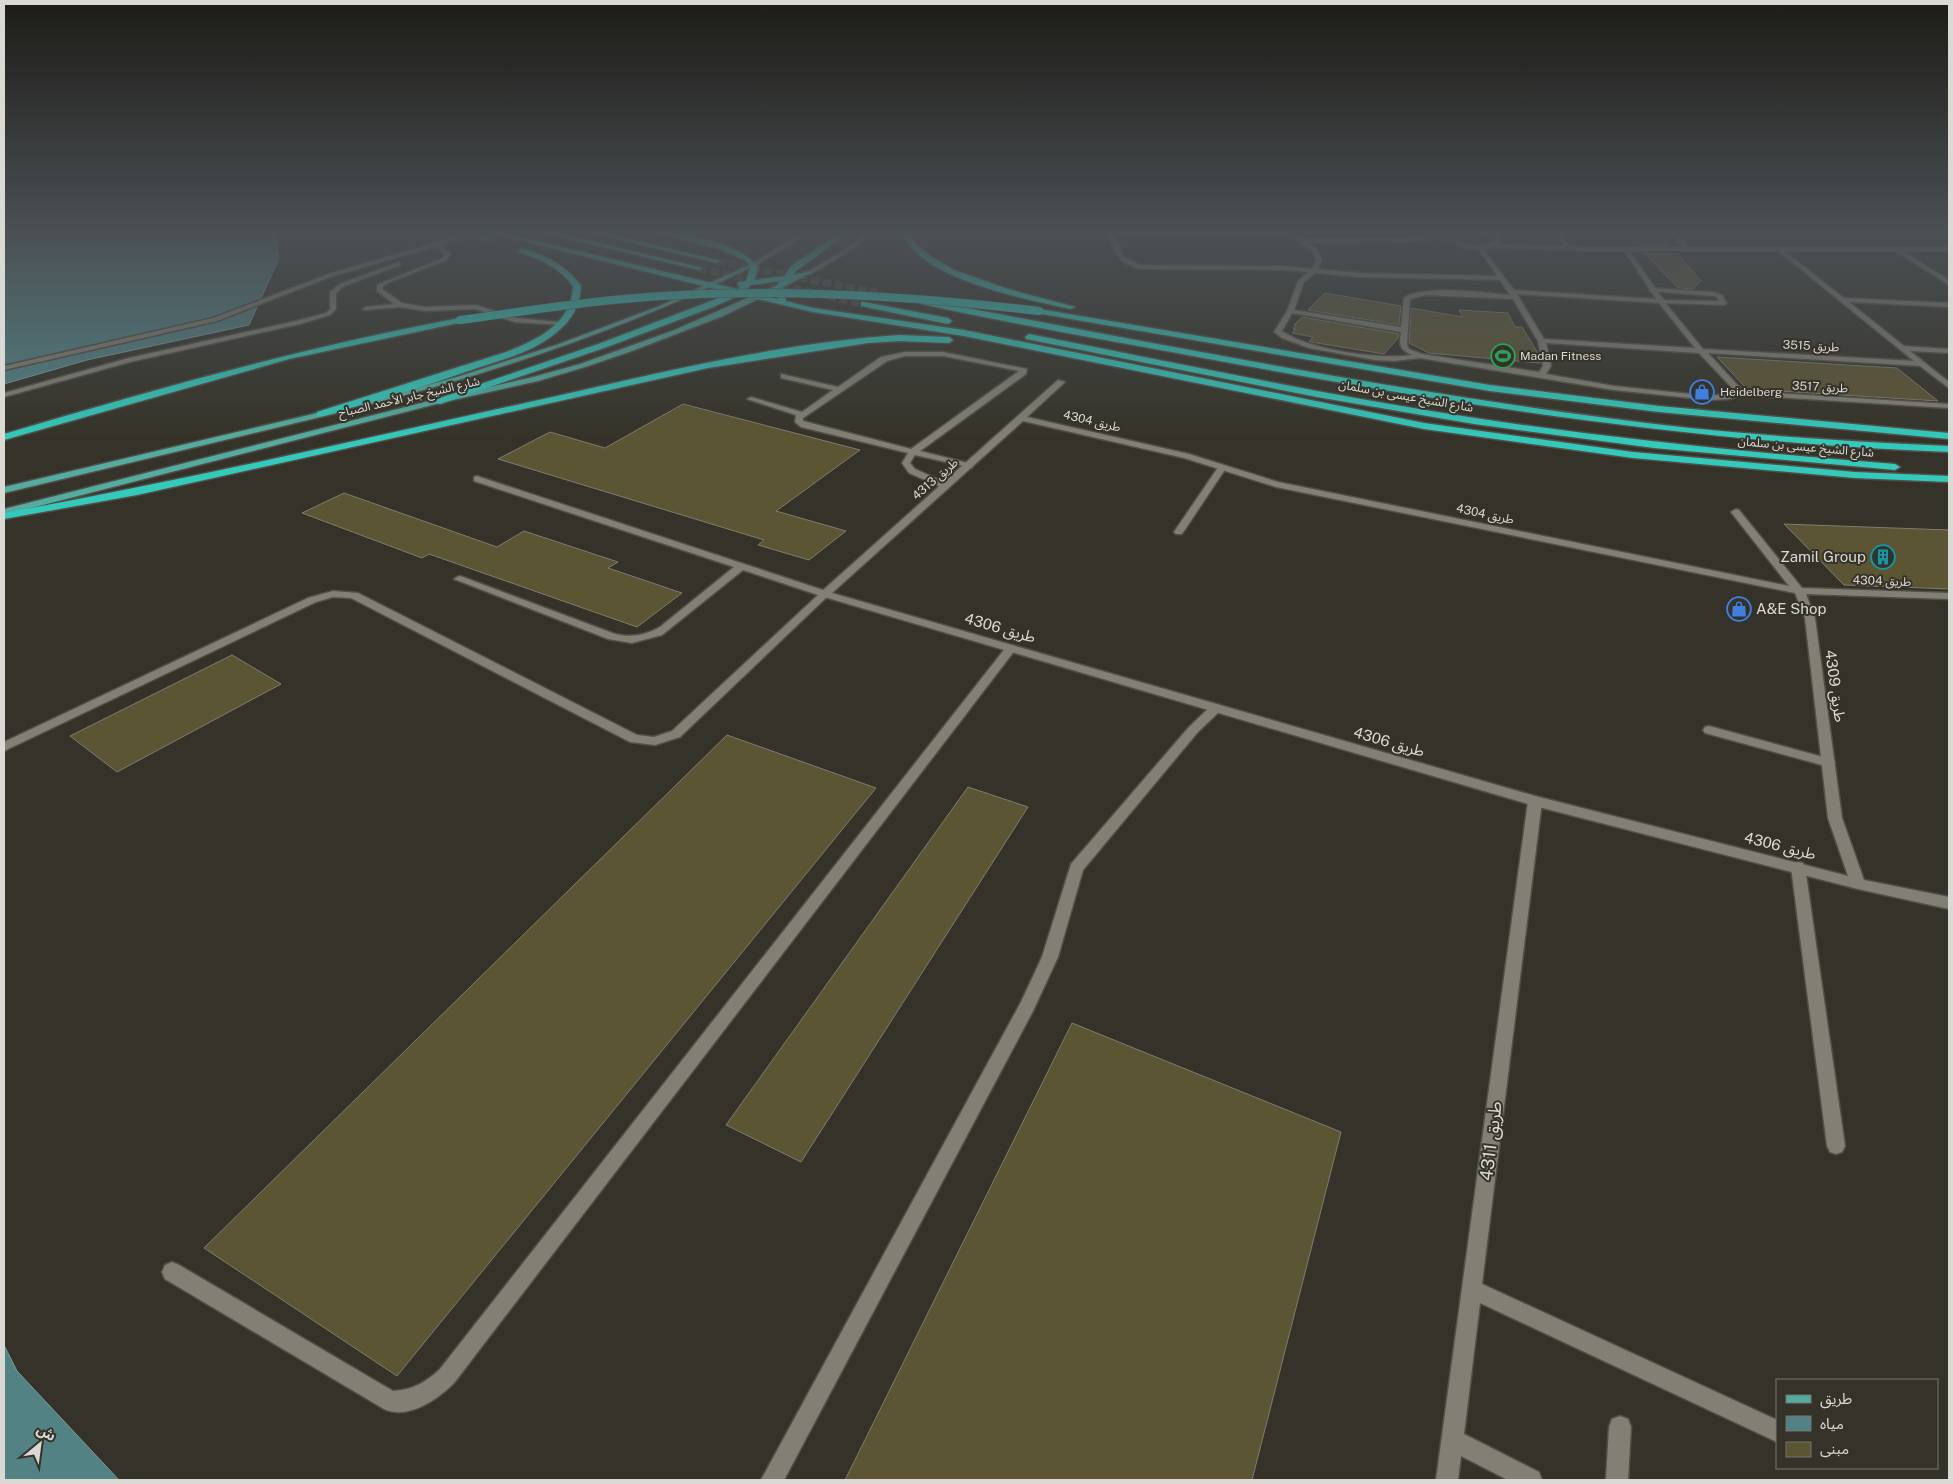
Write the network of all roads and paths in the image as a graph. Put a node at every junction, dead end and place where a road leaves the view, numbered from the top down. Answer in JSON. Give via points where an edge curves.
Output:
{"nodes":[{"id":1,"x":268,"y":299,"type":"edge"},
{"id":2,"x":333,"y":299,"type":"edge"},
{"id":3,"x":393,"y":299,"type":"edge"},
{"id":4,"x":577,"y":299,"type":"edge"},
{"id":5,"x":620,"y":299,"type":"edge"},
{"id":6,"x":678,"y":299,"type":"edge"},
{"id":7,"x":721,"y":299,"type":"edge"},
{"id":8,"x":753,"y":299,"type":"edge"},
{"id":9,"x":772,"y":299,"type":"edge"},
{"id":10,"x":910,"y":299,"type":"edge"},
{"id":11,"x":933,"y":299,"type":"edge"},
{"id":12,"x":1036,"y":299,"type":"edge"},
{"id":13,"x":1294,"y":299,"type":"edge"},
{"id":14,"x":1407,"y":299,"type":"edge"},
{"id":15,"x":1516,"y":299,"type":"edge"},
{"id":16,"x":1616,"y":299,"type":"edge"},
{"id":17,"x":1722,"y":299,"type":"edge"},
{"id":18,"x":1845,"y":300,"type":"joint"},
{"id":19,"x":1659,"y":301,"type":"junction"},
{"id":20,"x":782,"y":302,"type":"joint"},
{"id":21,"x":400,"y":304,"type":"junction"},
{"id":22,"x":864,"y":304,"type":"tunnel mouth"},
{"id":23,"x":1949,"y":305,"type":"edge"},
{"id":24,"x":366,"y":309,"type":"dead end"},
{"id":25,"x":1290,"y":310,"type":"junction"},
{"id":26,"x":560,"y":324,"type":"junction"},
{"id":27,"x":1404,"y":330,"type":"junction"},
{"id":28,"x":1542,"y":341,"type":"junction"},
{"id":29,"x":1246,"y":345,"type":"junction"},
{"id":30,"x":1902,"y":348,"type":"junction"},
{"id":31,"x":1700,"y":351,"type":"junction"},
{"id":32,"x":1949,"y":351,"type":"edge"},
{"id":33,"x":1420,"y":356,"type":"junction"},
{"id":34,"x":1074,"y":357,"type":"junction"},
{"id":35,"x":1921,"y":364,"type":"junction"},
{"id":36,"x":4,"y":368,"type":"edge"},
{"id":37,"x":1541,"y":375,"type":"junction"},
{"id":38,"x":784,"y":376,"type":"dead end"},
{"id":39,"x":1061,"y":382,"type":"dead end"},
{"id":40,"x":1949,"y":386,"type":"edge"},
{"id":41,"x":838,"y":390,"type":"junction"},
{"id":42,"x":1741,"y":393,"type":"junction"},
{"id":43,"x":4,"y":395,"type":"edge"},
{"id":44,"x":750,"y":399,"type":"dead end"},
{"id":45,"x":440,"y":401,"type":"junction"},
{"id":46,"x":1949,"y":406,"type":"edge"},
{"id":47,"x":320,"y":414,"type":"junction"},
{"id":48,"x":801,"y":414,"type":"junction"},
{"id":49,"x":1022,"y":418,"type":"junction"},
{"id":50,"x":1949,"y":436,"type":"edge"},
{"id":51,"x":4,"y":437,"type":"edge"},
{"id":52,"x":1949,"y":449,"type":"edge"},
{"id":53,"x":913,"y":452,"type":"junction"},
{"id":54,"x":969,"y":466,"type":"junction"},
{"id":55,"x":1222,"y":468,"type":"junction"},
{"id":56,"x":1949,"y":471,"type":"edge"},
{"id":57,"x":476,"y":479,"type":"dead end"},
{"id":58,"x":1949,"y":479,"type":"edge"},
{"id":59,"x":946,"y":486,"type":"junction"},
{"id":60,"x":4,"y":490,"type":"edge"},
{"id":61,"x":4,"y":512,"type":"edge"},
{"id":62,"x":1736,"y":512,"type":"dead end"},
{"id":63,"x":4,"y":516,"type":"edge"},
{"id":64,"x":1179,"y":532,"type":"dead end"},
{"id":65,"x":741,"y":567,"type":"junction"},
{"id":66,"x":459,"y":579,"type":"dead end"},
{"id":67,"x":1799,"y":591,"type":"junction"},
{"id":68,"x":825,"y":594,"type":"junction"},
{"id":69,"x":1949,"y":596,"type":"edge"},
{"id":70,"x":1011,"y":648,"type":"junction"},
{"id":71,"x":1216,"y":708,"type":"junction"},
{"id":72,"x":1709,"y":730,"type":"dead end"},
{"id":73,"x":4,"y":747,"type":"edge"},
{"id":74,"x":1830,"y":763,"type":"junction"},
{"id":75,"x":1536,"y":801,"type":"junction"},
{"id":76,"x":1798,"y":867,"type":"junction"},
{"id":77,"x":1858,"y":884,"type":"junction"},
{"id":78,"x":1949,"y":903,"type":"edge"},
{"id":79,"x":1836,"y":1146,"type":"dead end"},
{"id":80,"x":172,"y":1272,"type":"dead end"},
{"id":81,"x":1472,"y":1289,"type":"junction"},
{"id":82,"x":1620,"y":1426,"type":"dead end"},
{"id":83,"x":1776,"y":1431,"type":"edge"},
{"id":84,"x":1452,"y":1440,"type":"junction"},
{"id":85,"x":772,"y":1480,"type":"edge"},
{"id":86,"x":1447,"y":1480,"type":"edge"},
{"id":87,"x":1531,"y":1480,"type":"edge"},
{"id":88,"x":1617,"y":1480,"type":"edge"}],
"edges":[{"from":1,"to":36,"type":"street","via":[[215,320]]},
{"from":2,"to":43,"type":"street","via":[[333,309],[328,314],[129,360]]},
{"from":3,"to":21,"type":"street"},
{"from":4,"to":26,"type":"highway"},
{"from":5,"to":51,"type":"highway","bridge":true,"via":[[515,312],[353,340],[214,374]]},
{"from":6,"to":47,"type":"main road","name":"شارع الشيخ جابر الأحمد الصباح","via":[[482,370]]},
{"from":7,"to":45,"type":"highway","via":[[633,334]]},
{"from":8,"to":45,"type":"main road","name":"شارع الشيخ جابر الأحمد الصباح","via":[[639,347],[498,390]]},
{"from":9,"to":20,"type":"highway"},
{"from":10,"to":52,"type":"highway","name":"شارع الشيخ عيسى بن سلمان","via":[[1270,368],[1492,405],[1805,441]]},
{"from":11,"to":29,"type":"highway","bridge":true,"via":[[1039,311]]},
{"from":12,"to":29,"type":"highway"},
{"from":13,"to":25,"type":"street"},
{"from":14,"to":27,"type":"street"},
{"from":15,"to":28,"type":"street"},
{"from":16,"to":19,"type":"street"},
{"from":17,"to":19,"type":"street","via":[[1724,303]]},
{"from":18,"to":23,"type":"street"},
{"from":18,"to":30,"type":"street"},
{"from":19,"to":31,"type":"street"},
{"from":20,"to":34,"type":"highway","via":[[813,310],[964,333]]},
{"from":21,"to":24,"type":"street"},
{"from":21,"to":26,"type":"street","via":[[425,309],[476,307],[516,320]]},
{"from":22,"to":56,"type":"highway","name":"شارع الشيخ عيسى بن سلمان","via":[[1424,413],[1626,442]]},
{"from":25,"to":27,"type":"street"},
{"from":25,"to":33,"type":"street","name":"طريق 3517","via":[[1278,332],[1295,342],[1378,359]]},
{"from":26,"to":47,"type":"highway","via":[[532,344],[494,360]]},
{"from":27,"to":33,"type":"street","via":[[1406,350]]},
{"from":28,"to":31,"type":"street","name":"طريق 3515"},
{"from":28,"to":37,"type":"street","via":[[1547,366]]},
{"from":29,"to":50,"type":"highway","via":[[1490,388],[1659,409]]},
{"from":30,"to":32,"type":"street"},
{"from":30,"to":35,"type":"street"},
{"from":31,"to":35,"type":"street","name":"طريق 3515"},
{"from":31,"to":42,"type":"street"},
{"from":33,"to":37,"type":"street","name":"طريق 3517"},
{"from":34,"to":58,"type":"highway","via":[[1341,410],[1531,442],[1750,467]]},
{"from":34,"to":63,"type":"highway","via":[[935,338],[833,344],[650,377],[137,492]]},
{"from":35,"to":40,"type":"street"},
{"from":37,"to":42,"type":"street","name":"طريق 3517","via":[[1614,388],[1700,397],[1720,398]]},
{"from":38,"to":41,"type":"street"},
{"from":39,"to":49,"type":"street","name":"طريق 4313"},
{"from":41,"to":48,"type":"street"},
{"from":41,"to":53,"type":"street","via":[[884,359],[905,354],[943,354],[1022,369],[1023,372]]},
{"from":42,"to":46,"type":"street","name":"طريق 3517"},
{"from":44,"to":48,"type":"street"},
{"from":45,"to":61,"type":"main road","name":"شارع الشيخ جابر الأحمد الصباح"},
{"from":47,"to":60,"type":"main road","name":"شارع الشيخ جابر الأحمد الصباح"},
{"from":48,"to":53,"type":"street","via":[[798,420],[804,425]]},
{"from":49,"to":54,"type":"street","name":"طريق 4313"},
{"from":49,"to":55,"type":"street","name":"طريق 4304","via":[[1186,456]]},
{"from":53,"to":54,"type":"street"},
{"from":53,"to":59,"type":"street","via":[[907,467]]},
{"from":54,"to":59,"type":"street","name":"طريق 4313"},
{"from":55,"to":64,"type":"street"},
{"from":55,"to":67,"type":"street","name":"طريق 4304","via":[[1276,484]]},
{"from":57,"to":65,"type":"street","name":"طريق 4306"},
{"from":59,"to":68,"type":"street","name":"طريق 4313"},
{"from":62,"to":67,"type":"street","name":"طريق 4309"},
{"from":65,"to":66,"type":"street","via":[[664,629],[635,640],[612,637]]},
{"from":65,"to":68,"type":"street","name":"طريق 4306"},
{"from":67,"to":69,"type":"street","name":"طريق 4304"},
{"from":67,"to":74,"type":"street","name":"طريق 4309","via":[[1810,618]]},
{"from":68,"to":70,"type":"street","name":"طريق 4306"},
{"from":68,"to":73,"type":"street","name":"طريق 4313","via":[[676,734],[655,741],[634,739],[354,595],[333,593],[312,600]]},
{"from":70,"to":71,"type":"street","name":"طريق 4306"},
{"from":70,"to":80,"type":"street","via":[[448,1376],[432,1391],[412,1400],[391,1402]]},
{"from":71,"to":75,"type":"street","name":"طريق 4306"},
{"from":71,"to":85,"type":"street","via":[[1193,730],[1076,868],[1050,957],[1031,1000]]},
{"from":72,"to":74,"type":"street"},
{"from":74,"to":77,"type":"street","name":"طريق 4309","via":[[1835,818]]},
{"from":75,"to":76,"type":"street","name":"طريق 4306"},
{"from":75,"to":81,"type":"street","name":"طريق 4311"},
{"from":76,"to":77,"type":"street","name":"طريق 4306"},
{"from":76,"to":79,"type":"street"},
{"from":77,"to":78,"type":"street","name":"طريق 4306"},
{"from":81,"to":83,"type":"street"},
{"from":81,"to":84,"type":"street","name":"طريق 4311"},
{"from":82,"to":88,"type":"street"},
{"from":84,"to":86,"type":"street","name":"طريق 4311"},
{"from":84,"to":87,"type":"street"}]}
